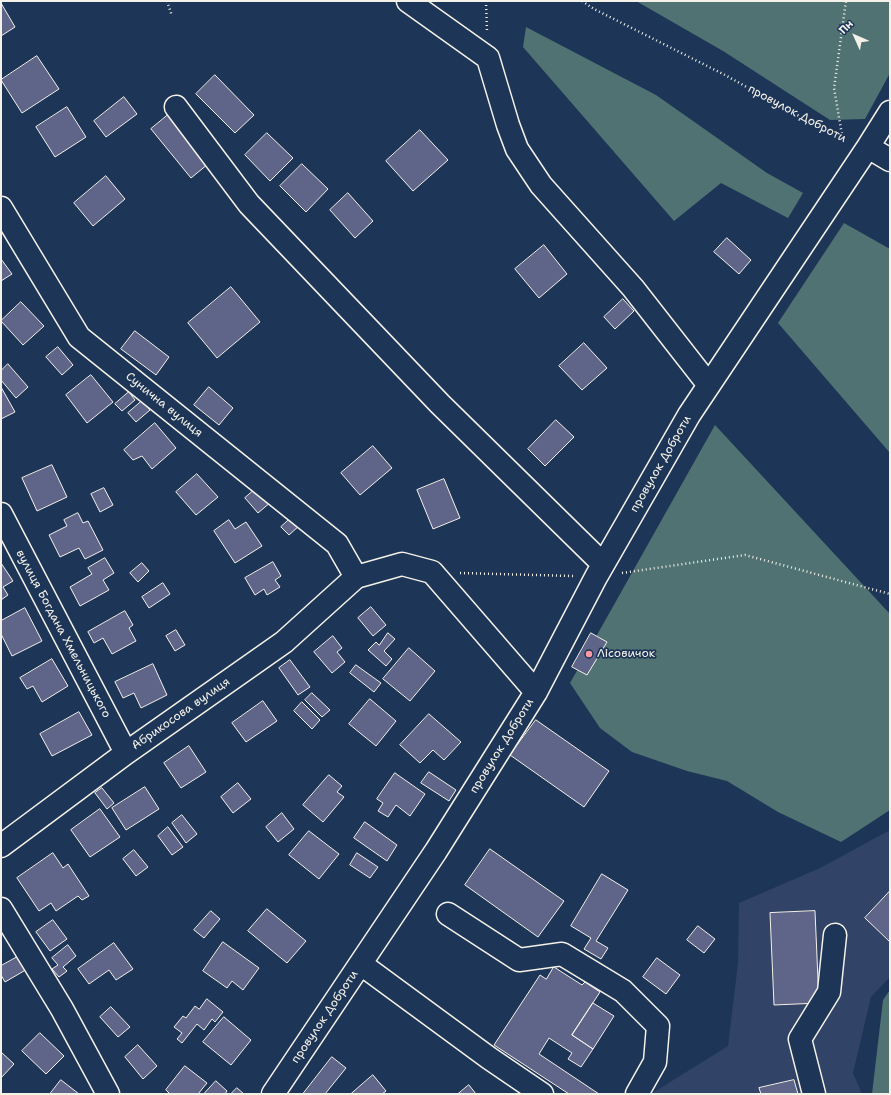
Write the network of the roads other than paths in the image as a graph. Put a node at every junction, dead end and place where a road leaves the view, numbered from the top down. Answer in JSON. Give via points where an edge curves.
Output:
{"nodes":[{"id":1,"x":408,"y":1,"type":"edge"},
{"id":2,"x":176,"y":107,"type":"dead end"},
{"id":3,"x":890,"y":112,"type":"edge"},
{"id":4,"x":868,"y":147,"type":"junction"},
{"id":5,"x":890,"y":160,"type":"edge"},
{"id":6,"x":1,"y":208,"type":"edge"},
{"id":7,"x":708,"y":384,"type":"junction"},
{"id":8,"x":1,"y":514,"type":"edge"},
{"id":9,"x":600,"y":570,"type":"junction"},
{"id":10,"x":356,"y":577,"type":"junction"},
{"id":11,"x":536,"y":692,"type":"junction"},
{"id":12,"x":126,"y":753,"type":"junction"},
{"id":13,"x":1,"y":846,"type":"edge"},
{"id":14,"x":1,"y":909,"type":"edge"},
{"id":15,"x":448,"y":914,"type":"dead end"},
{"id":16,"x":834,"y":935,"type":"dead end"},
{"id":17,"x":360,"y":964,"type":"junction"},
{"id":18,"x":108,"y":1094,"type":"edge"},
{"id":19,"x":273,"y":1094,"type":"edge"},
{"id":20,"x":542,"y":1094,"type":"edge"},
{"id":21,"x":637,"y":1094,"type":"edge"},
{"id":22,"x":814,"y":1094,"type":"edge"}],
"edges":[{"from":1,"to":7,"type":"street","via":[[488,58],[517,149],[541,185],[633,288]]},
{"from":2,"to":9,"type":"street","via":[[249,204]]},
{"from":3,"to":4,"type":"street"},
{"from":4,"to":5,"type":"street"},
{"from":4,"to":7,"type":"street","name":"провулок Доброти"},
{"from":6,"to":10,"type":"street","name":"Сунична вулиця","via":[[79,337],[337,544]]},
{"from":7,"to":9,"type":"street","name":"провулок Доброти"},
{"from":8,"to":12,"type":"street","name":"вулиця Богдана Хмельницького"},
{"from":9,"to":11,"type":"street","name":"провулок Доброти"},
{"from":10,"to":11,"type":"street","via":[[402,564],[432,572]]},
{"from":10,"to":12,"type":"street","name":"Абрикосова вулиця","via":[[284,642]]},
{"from":11,"to":17,"type":"street","name":"провулок Доброти","via":[[436,851]]},
{"from":12,"to":13,"type":"street","name":"Абрикосова вулиця"},
{"from":14,"to":18,"type":"street","via":[[62,1009]]},
{"from":15,"to":21,"type":"street","via":[[519,960],[562,954],[623,991],[658,1026],[655,1062]]},
{"from":16,"to":22,"type":"street","via":[[828,992],[800,1039]]},
{"from":17,"to":19,"type":"street","name":"провулок Доброти"},
{"from":17,"to":20,"type":"street"}]}
